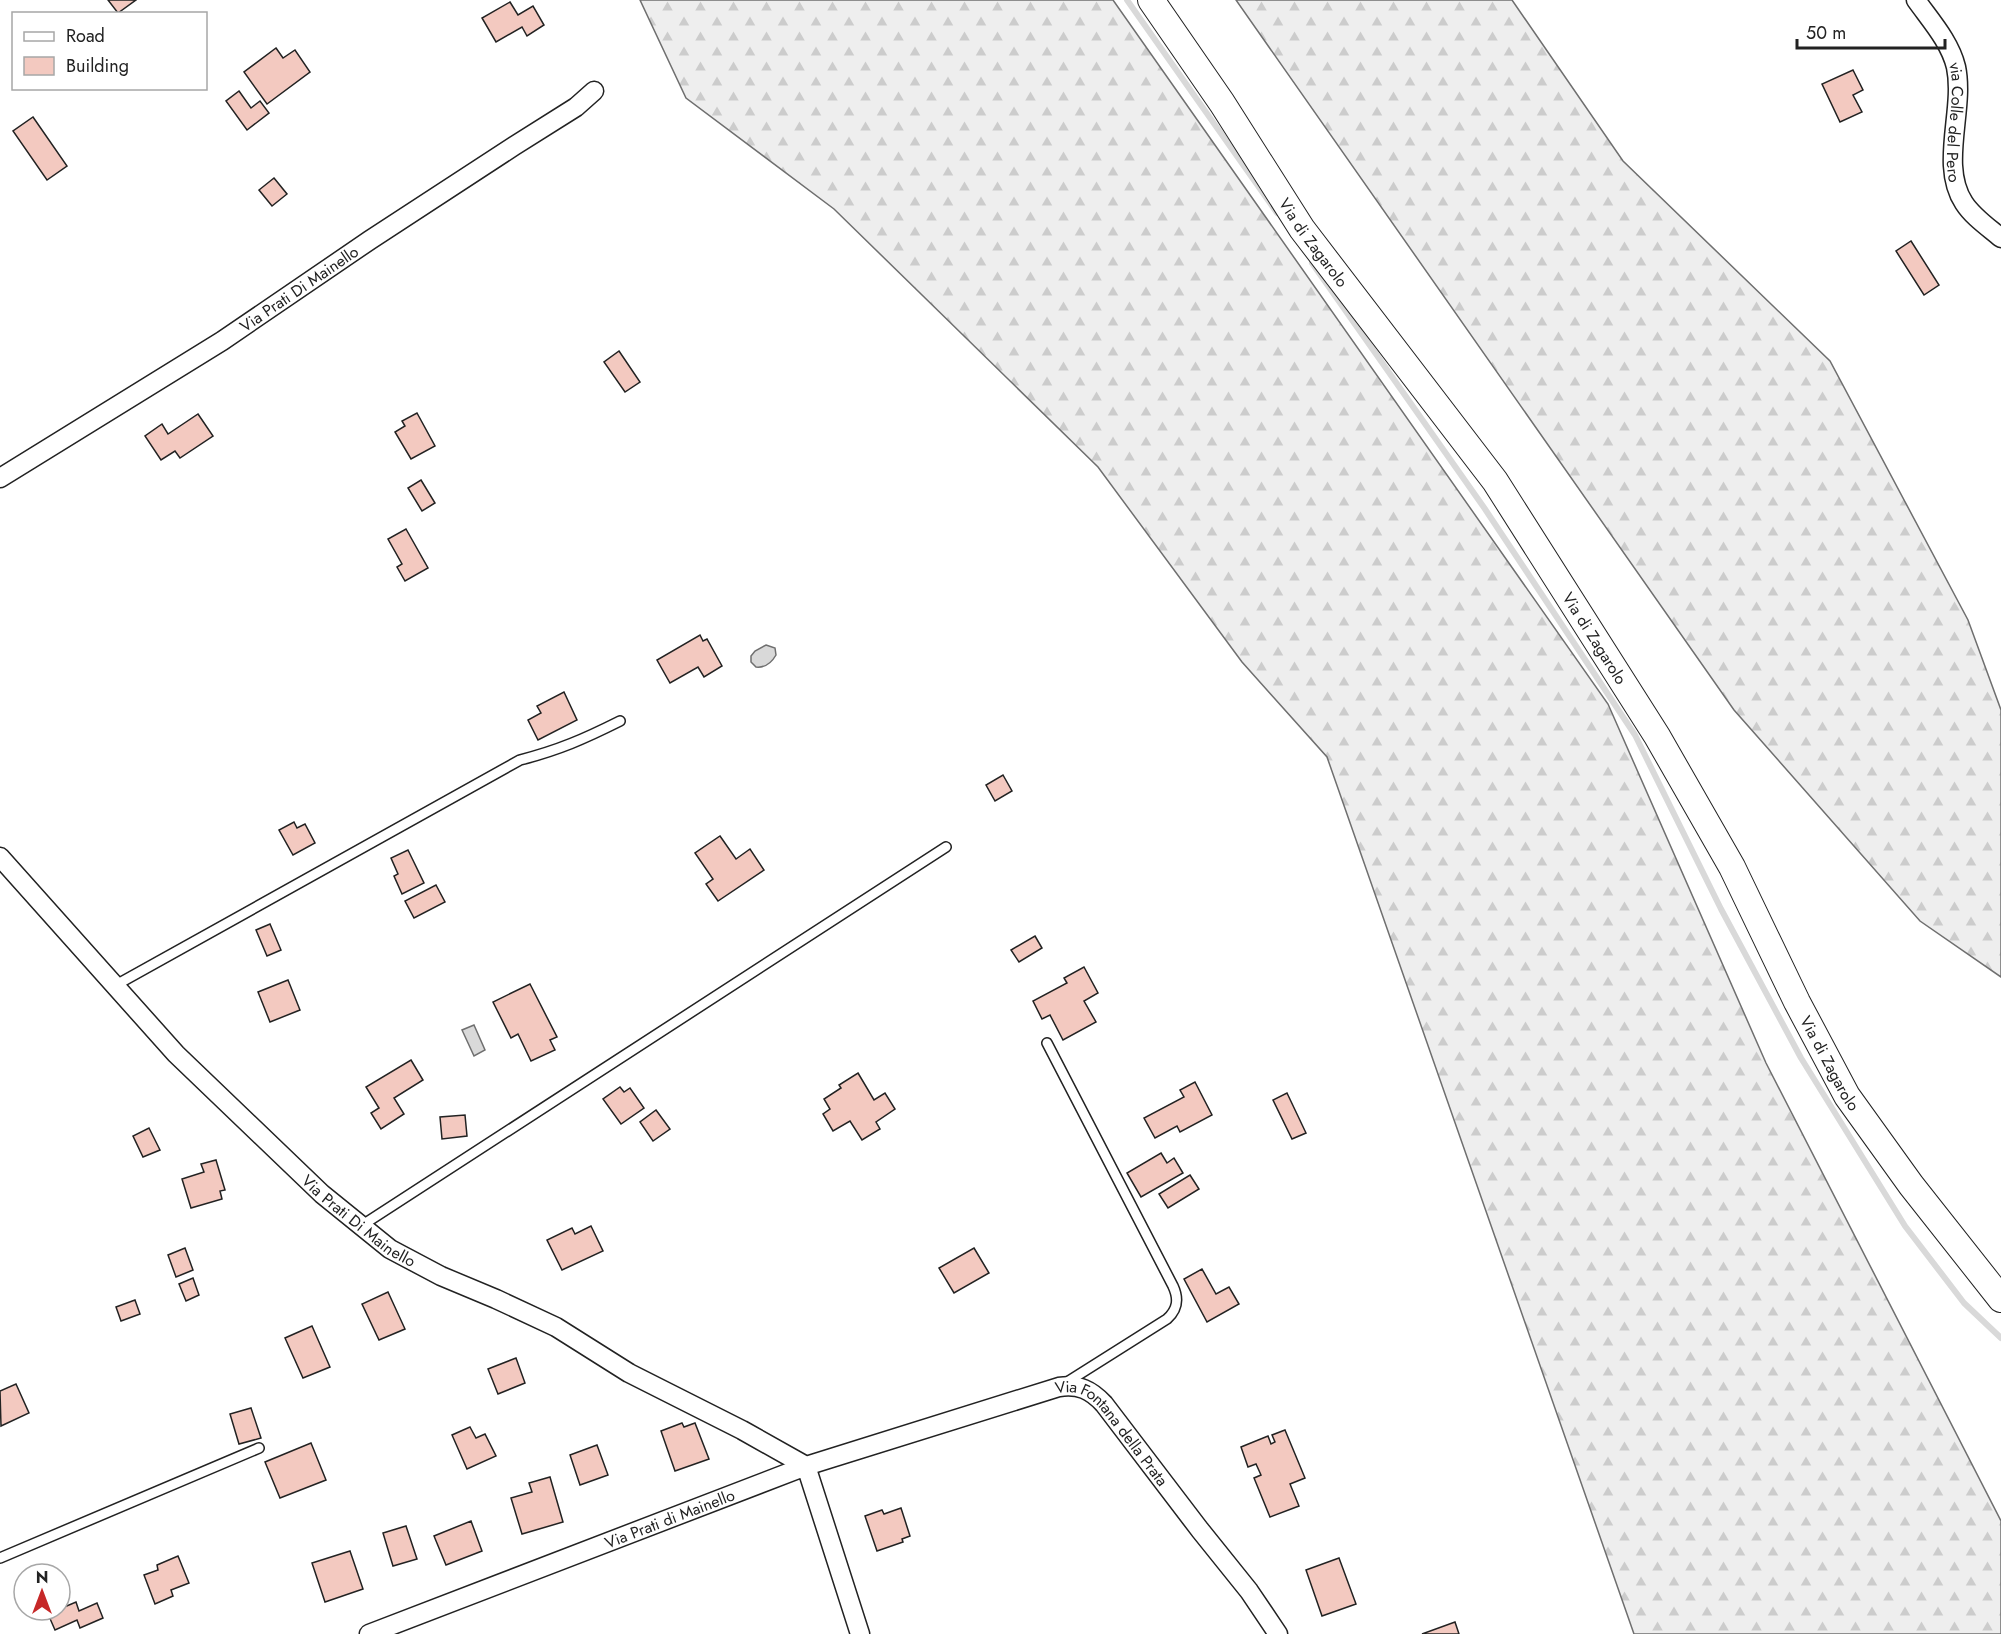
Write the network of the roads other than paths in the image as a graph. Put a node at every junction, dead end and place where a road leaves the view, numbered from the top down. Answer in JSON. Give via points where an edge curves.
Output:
{"nodes":[{"id":1,"x":1151,"y":0,"type":"edge"},
{"id":2,"x":1916,"y":0,"type":"edge"},
{"id":3,"x":594,"y":91,"type":"dead end"},
{"id":4,"x":2001,"y":238,"type":"edge"},
{"id":5,"x":0,"y":478,"type":"edge"},
{"id":6,"x":620,"y":721,"type":"dead end"},
{"id":7,"x":946,"y":847,"type":"dead end"},
{"id":8,"x":0,"y":857,"type":"edge"},
{"id":9,"x":116,"y":985,"type":"junction"},
{"id":10,"x":1047,"y":1043,"type":"dead end"},
{"id":11,"x":361,"y":1226,"type":"junction"},
{"id":12,"x":2001,"y":1299,"type":"edge"},
{"id":13,"x":1059,"y":1387,"type":"junction"},
{"id":14,"x":259,"y":1448,"type":"dead end"},
{"id":15,"x":806,"y":1466,"type":"junction"},
{"id":16,"x":0,"y":1558,"type":"edge"},
{"id":17,"x":369,"y":1634,"type":"edge"},
{"id":18,"x":860,"y":1634,"type":"edge"},
{"id":19,"x":1278,"y":1634,"type":"edge"}],
"edges":[{"from":1,"to":12,"type":"main road","name":"Via di Zagarolo","via":[[1302,229],[1495,481],[1657,736],[1732,867],[1847,1096]]},
{"from":2,"to":4,"type":"street","name":"via Colle del Pero","via":[[1943,39],[1956,67],[1959,107],[1953,167],[1957,186],[1964,203]]},
{"from":3,"to":5,"type":"street","name":"Via Prati Di Mainello","via":[[576,107],[222,341]]},
{"from":6,"to":9,"type":"lane","via":[[573,744],[520,760]]},
{"from":7,"to":11,"type":"lane"},
{"from":8,"to":9,"type":"street","name":"Via Prati Di Mainello"},
{"from":9,"to":11,"type":"street","name":"Via Prati Di Mainello","via":[[176,1054],[322,1194]]},
{"from":10,"to":13,"type":"lane","via":[[1177,1299],[1175,1310],[1167,1319]]},
{"from":11,"to":15,"type":"street","name":"Via Prati Di Mainello","via":[[390,1249],[556,1327],[629,1373]]},
{"from":13,"to":15,"type":"street","name":"Via Fontana della Prata"},
{"from":13,"to":19,"type":"street","name":"Via Fontana della Prata","via":[[1085,1388],[1104,1404]]},
{"from":14,"to":16,"type":"lane"},
{"from":15,"to":17,"type":"street","name":"Via Prati di Mainello"},
{"from":15,"to":18,"type":"street"}]}
